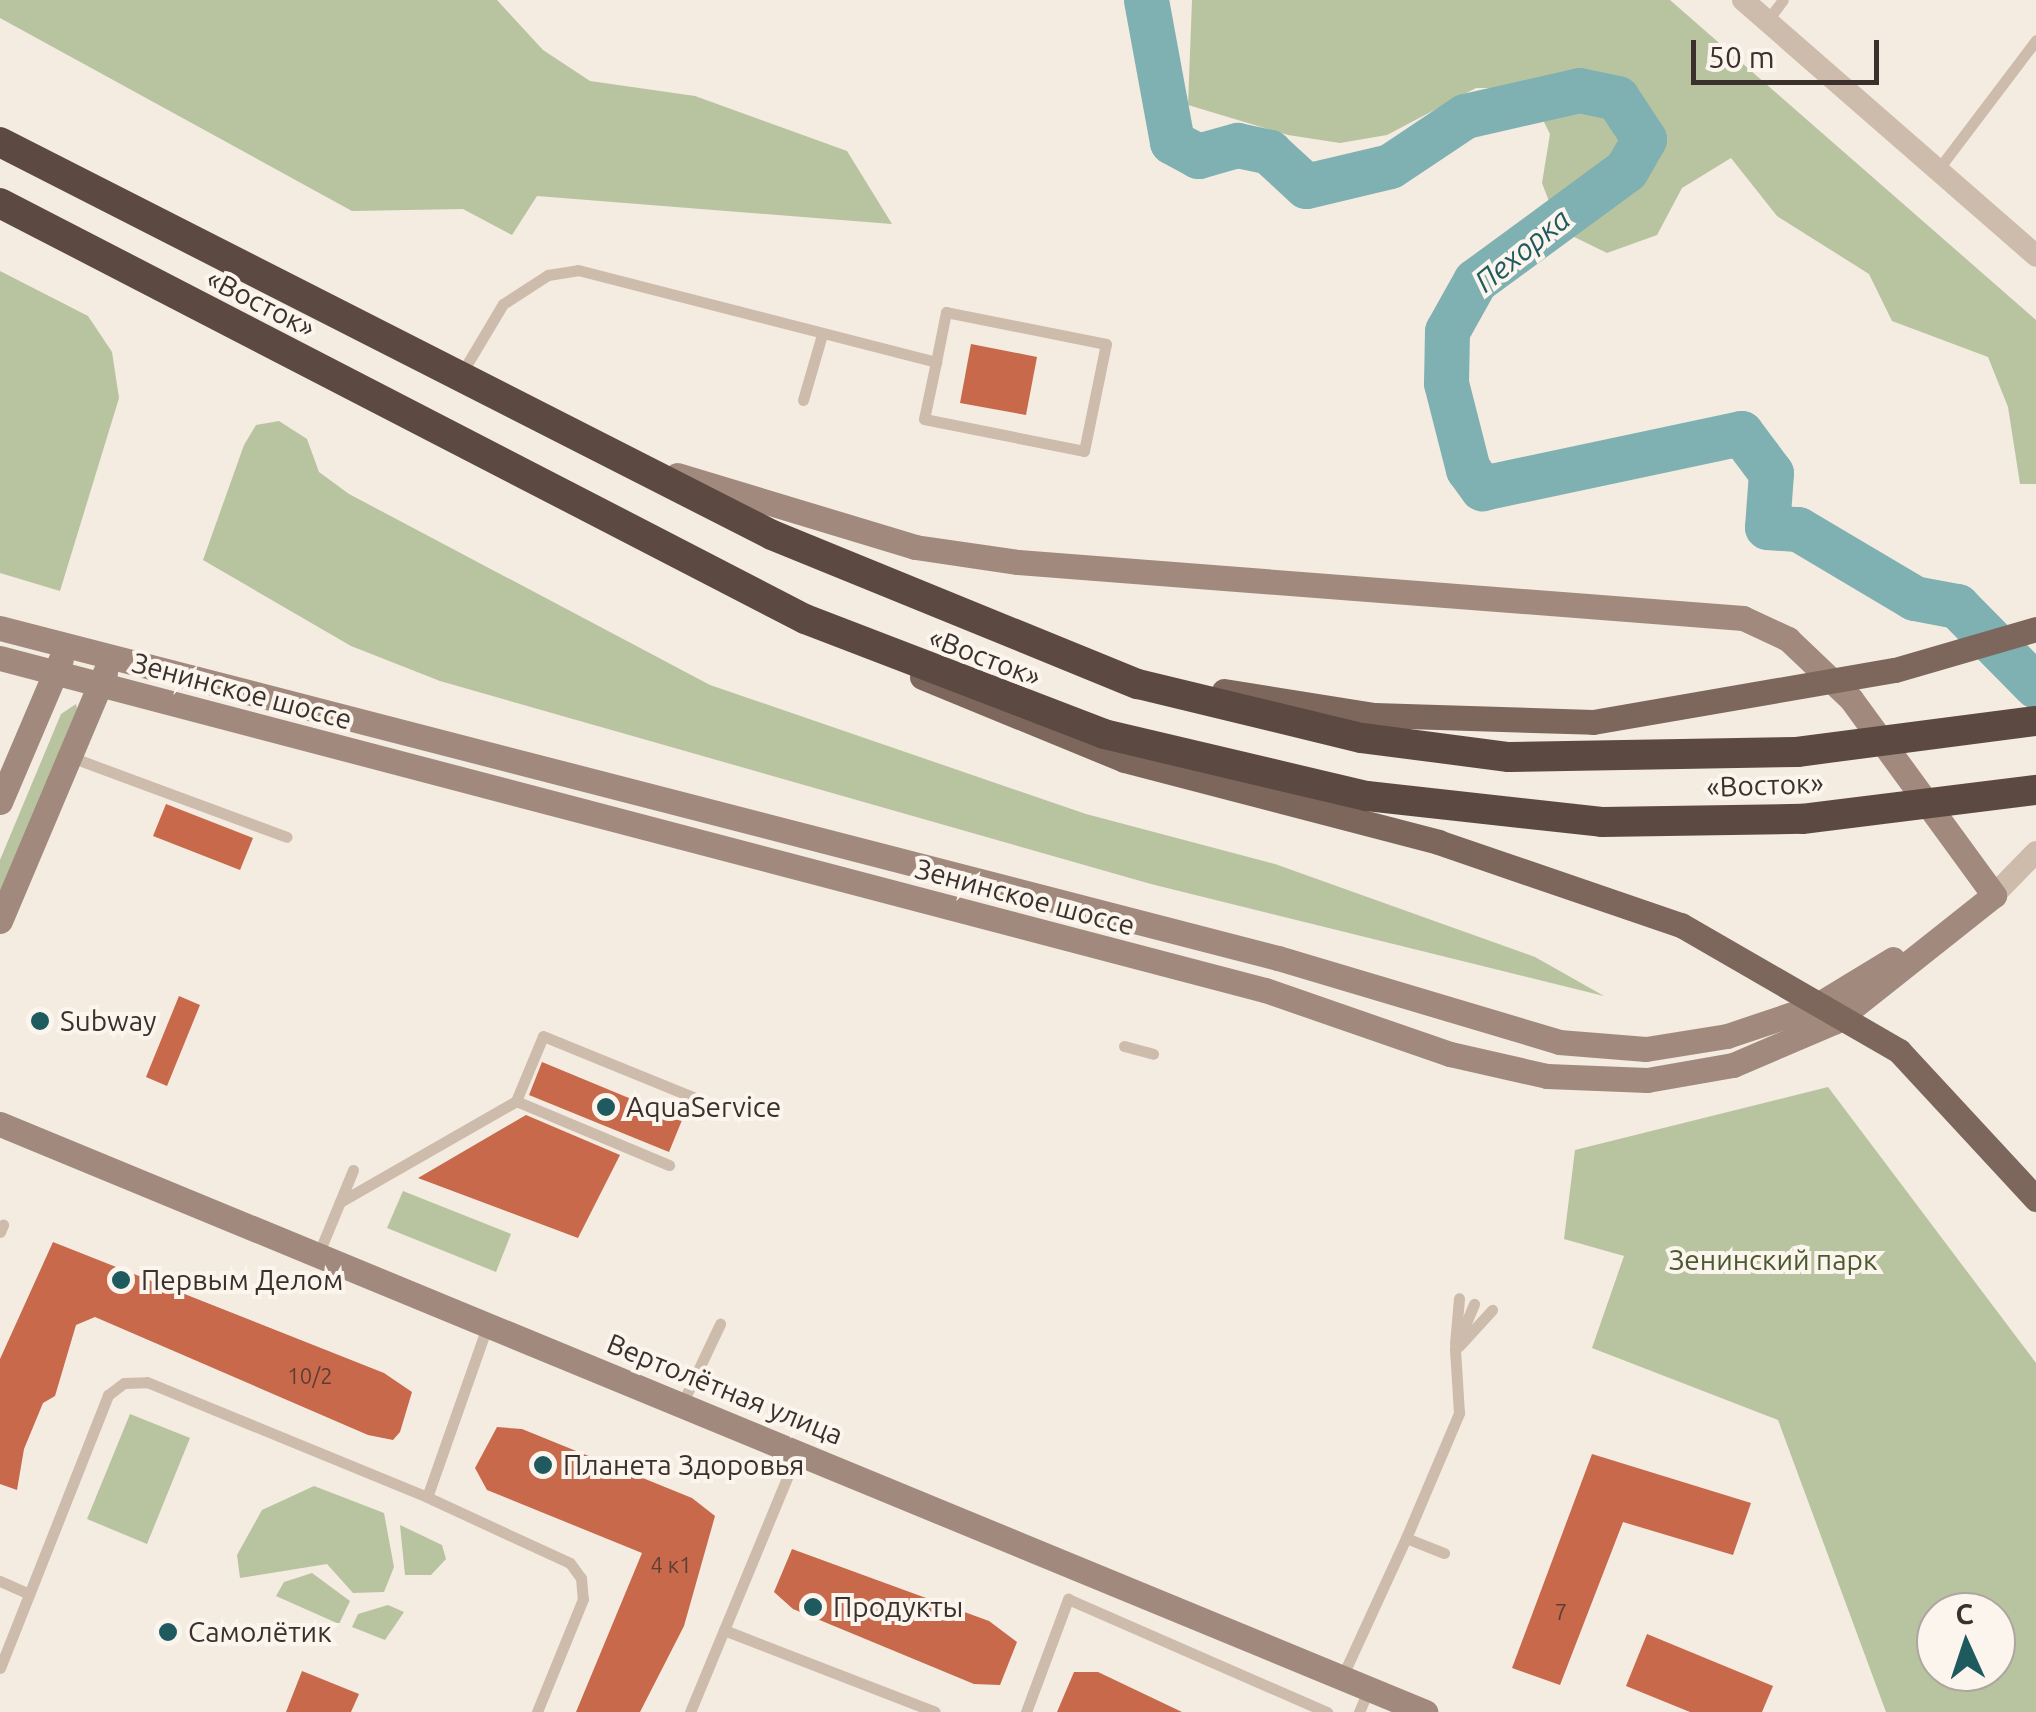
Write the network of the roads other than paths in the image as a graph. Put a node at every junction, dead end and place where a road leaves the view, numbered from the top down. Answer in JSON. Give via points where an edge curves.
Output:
{"nodes":[{"id":1,"x":1743,"y":0,"type":"edge"},
{"id":2,"x":1783,"y":0,"type":"edge"},
{"id":3,"x":1767,"y":21,"type":"junction"},
{"id":4,"x":2036,"y":40,"type":"edge"},
{"id":5,"x":0,"y":142,"type":"edge"},
{"id":6,"x":1937,"y":171,"type":"junction"},
{"id":7,"x":3,"y":204,"type":"edge"},
{"id":8,"x":2036,"y":256,"type":"edge"},
{"id":9,"x":821,"y":338,"type":"junction"},
{"id":10,"x":936,"y":362,"type":"junction"},
{"id":11,"x":460,"y":376,"type":"junction"},
{"id":12,"x":803,"y":400,"type":"dead end"},
{"id":13,"x":623,"y":458,"type":"junction"},
{"id":14,"x":805,"y":619,"type":"junction"},
{"id":15,"x":0,"y":628,"type":"edge"},
{"id":16,"x":2036,"y":630,"type":"edge"},
{"id":17,"x":67,"y":646,"type":"junction"},
{"id":18,"x":1031,"y":646,"type":"junction"},
{"id":19,"x":111,"y":657,"type":"junction"},
{"id":20,"x":0,"y":658,"type":"edge"},
{"id":21,"x":56,"y":673,"type":"junction"},
{"id":22,"x":99,"y":685,"type":"junction"},
{"id":23,"x":2036,"y":721,"type":"edge"},
{"id":24,"x":68,"y":756,"type":"junction"},
{"id":25,"x":2036,"y":790,"type":"edge"},
{"id":26,"x":0,"y":802,"type":"edge"},
{"id":27,"x":287,"y":837,"type":"dead end"},
{"id":28,"x":2036,"y":852,"type":"edge"},
{"id":29,"x":1994,"y":895,"type":"junction"},
{"id":30,"x":0,"y":921,"type":"edge"},
{"id":31,"x":1124,"y":1046,"type":"dead end"},
{"id":32,"x":1153,"y":1054,"type":"dead end"},
{"id":33,"x":695,"y":1098,"type":"dead end"},
{"id":34,"x":516,"y":1101,"type":"junction"},
{"id":35,"x":0,"y":1124,"type":"edge"},
{"id":36,"x":669,"y":1165,"type":"dead end"},
{"id":37,"x":352,"y":1170,"type":"dead end"},
{"id":38,"x":2036,"y":1199,"type":"edge"},
{"id":39,"x":340,"y":1202,"type":"junction"},
{"id":40,"x":318,"y":1255,"type":"junction"},
{"id":41,"x":1459,"y":1298,"type":"dead end"},
{"id":42,"x":1474,"y":1304,"type":"dead end"},
{"id":43,"x":1492,"y":1310,"type":"dead end"},
{"id":44,"x":488,"y":1324,"type":"junction"},
{"id":45,"x":720,"y":1324,"type":"dead end"},
{"id":46,"x":1456,"y":1349,"type":"junction"},
{"id":47,"x":682,"y":1404,"type":"junction"},
{"id":48,"x":798,"y":1452,"type":"junction"},
{"id":49,"x":428,"y":1497,"type":"junction"},
{"id":50,"x":1406,"y":1538,"type":"junction"},
{"id":51,"x":1444,"y":1553,"type":"dead end"},
{"id":52,"x":1080,"y":1567,"type":"junction"},
{"id":53,"x":0,"y":1581,"type":"edge"},
{"id":54,"x":29,"y":1594,"type":"junction"},
{"id":55,"x":1068,"y":1600,"type":"junction"},
{"id":56,"x":724,"y":1630,"type":"junction"},
{"id":57,"x":0,"y":1668,"type":"edge"},
{"id":58,"x":1344,"y":1675,"type":"junction"},
{"id":59,"x":1370,"y":1686,"type":"junction"},
{"id":60,"x":536,"y":1712,"type":"edge"},
{"id":61,"x":690,"y":1712,"type":"edge"},
{"id":62,"x":936,"y":1712,"type":"edge"},
{"id":63,"x":1026,"y":1712,"type":"edge"},
{"id":64,"x":1327,"y":1712,"type":"edge"},
{"id":65,"x":1359,"y":1712,"type":"edge"},
{"id":66,"x":1425,"y":1712,"type":"edge"}],
"edges":[{"from":1,"to":3,"type":"street"},
{"from":2,"to":3,"type":"lane"},
{"from":3,"to":6,"type":"street"},
{"from":4,"to":6,"type":"lane"},
{"from":5,"to":11,"type":"highway","name":"«Восток»"},
{"from":6,"to":8,"type":"street"},
{"from":7,"to":14,"type":"highway","name":"«Восток»"},
{"from":9,"to":10,"type":"lane"},
{"from":9,"to":11,"type":"lane","via":[[578,270],[548,275],[503,304]]},
{"from":9,"to":12,"type":"lane"},
{"from":10,"to":10,"type":"lane","via":[[924,419],[1084,450],[1106,344],[946,312]]},
{"from":11,"to":13,"type":"highway","name":"«Восток»"},
{"from":13,"to":18,"type":"highway","name":"«Восток»","via":[[772,535]]},
{"from":13,"to":29,"type":"main road","via":[[914,548],[1743,618],[1788,639],[1851,699]]},
{"from":14,"to":25,"type":"highway","name":"«Восток»","via":[[1104,734],[1368,796],[1602,822],[1802,818]]},
{"from":14,"to":38,"type":"main road","via":[[1000,715],[1282,808],[1592,890],[1789,979],[1898,1051]]},
{"from":15,"to":17,"type":"main road"},
{"from":16,"to":18,"type":"main road","via":[[1797,689],[1593,722],[1508,726],[1241,695]]},
{"from":17,"to":19,"type":"main road"},
{"from":17,"to":21,"type":"main road"},
{"from":18,"to":23,"type":"highway","name":"«Восток»","via":[[1138,684],[1362,738],[1582,760],[1797,752]]},
{"from":19,"to":22,"type":"main road"},
{"from":19,"to":29,"type":"main road","via":[[1278,958],[1559,1042],[1646,1049],[1726,1036],[1816,1006]]},
{"from":20,"to":21,"type":"main road","name":"Зенинское шоссе"},
{"from":21,"to":22,"type":"main road","name":"Зенинское шоссе"},
{"from":21,"to":26,"type":"main road"},
{"from":22,"to":24,"type":"main road"},
{"from":22,"to":29,"type":"main road","name":"Зенинское шоссе","via":[[1265,990],[1450,1054],[1547,1076],[1647,1080],[1733,1065],[1834,1022]]},
{"from":24,"to":27,"type":"lane"},
{"from":24,"to":30,"type":"main road"},
{"from":28,"to":29,"type":"street"},
{"from":31,"to":32,"type":"lane"},
{"from":33,"to":34,"type":"lane","via":[[543,1036]]},
{"from":34,"to":36,"type":"lane"},
{"from":34,"to":39,"type":"lane"},
{"from":35,"to":40,"type":"main road","name":"Вертолётная улица"},
{"from":37,"to":39,"type":"lane"},
{"from":39,"to":40,"type":"lane"},
{"from":40,"to":44,"type":"main road","name":"Вертолётная улица"},
{"from":41,"to":46,"type":"lane"},
{"from":42,"to":46,"type":"lane"},
{"from":43,"to":46,"type":"lane"},
{"from":44,"to":47,"type":"main road","name":"Вертолётная улица"},
{"from":44,"to":49,"type":"lane"},
{"from":45,"to":47,"type":"lane"},
{"from":46,"to":50,"type":"lane","via":[[1459,1414]]},
{"from":47,"to":48,"type":"main road","name":"Вертолётная улица"},
{"from":48,"to":52,"type":"main road","name":"Вертолётная улица"},
{"from":48,"to":56,"type":"lane"},
{"from":49,"to":54,"type":"lane","via":[[148,1382],[124,1383],[108,1394]]},
{"from":49,"to":60,"type":"lane","via":[[570,1563],[581,1578],[583,1599]]},
{"from":50,"to":51,"type":"lane"},
{"from":50,"to":58,"type":"lane"},
{"from":52,"to":55,"type":"lane"},
{"from":52,"to":58,"type":"main road","name":"Вертолётная улица"},
{"from":53,"to":54,"type":"lane"},
{"from":54,"to":57,"type":"lane"},
{"from":55,"to":63,"type":"lane"},
{"from":55,"to":64,"type":"lane"},
{"from":56,"to":61,"type":"lane"},
{"from":56,"to":62,"type":"lane"},
{"from":58,"to":59,"type":"main road","name":"Вертолётная улица"},
{"from":59,"to":65,"type":"lane"},
{"from":59,"to":66,"type":"main road","name":"Вертолётная улица"}]}
